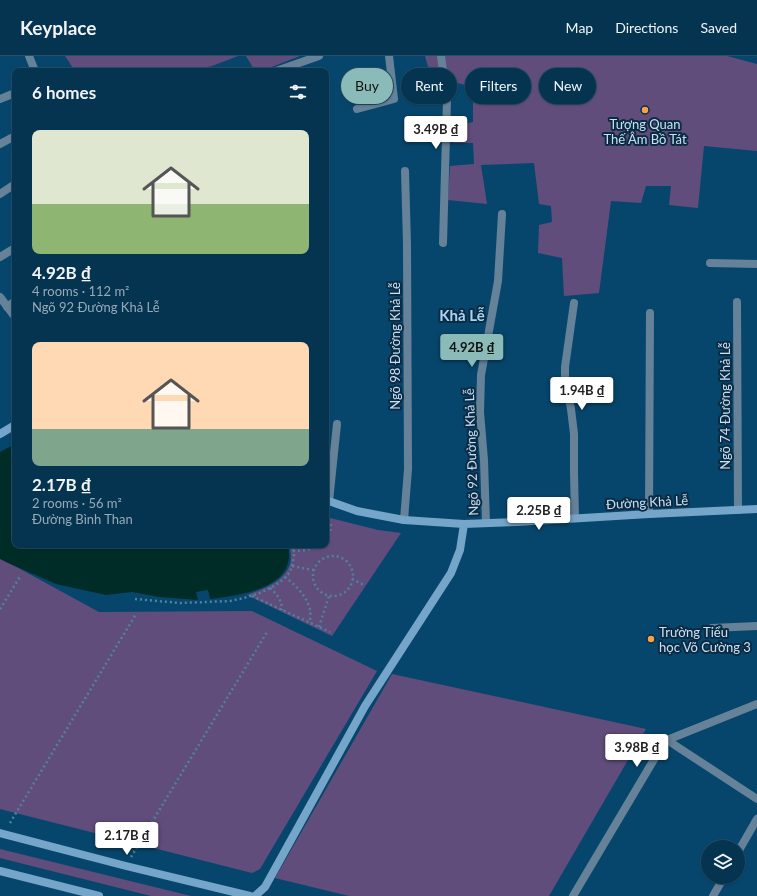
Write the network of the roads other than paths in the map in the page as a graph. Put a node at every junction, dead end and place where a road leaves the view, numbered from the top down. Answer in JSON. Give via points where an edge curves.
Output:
{"nodes":[{"id":1,"x":29,"y":56,"type":"edge"},
{"id":2,"x":319,"y":56,"type":"edge"},
{"id":3,"x":389,"y":56,"type":"edge"},
{"id":4,"x":441,"y":56,"type":"edge"},
{"id":5,"x":34,"y":68,"type":"edge"},
{"id":6,"x":285,"y":68,"type":"edge"},
{"id":7,"x":12,"y":94,"type":"edge"},
{"id":8,"x":0,"y":99,"type":"edge"},
{"id":9,"x":357,"y":109,"type":"dead end"},
{"id":10,"x":12,"y":138,"type":"edge"},
{"id":11,"x":0,"y":144,"type":"edge"},
{"id":12,"x":405,"y":171,"type":"dead end"},
{"id":13,"x":12,"y":186,"type":"edge"},
{"id":14,"x":0,"y":194,"type":"edge"},
{"id":15,"x":502,"y":214,"type":"dead end"},
{"id":16,"x":444,"y":243,"type":"dead end"},
{"id":17,"x":12,"y":250,"type":"edge"},
{"id":18,"x":0,"y":257,"type":"edge"},
{"id":19,"x":710,"y":263,"type":"dead end"},
{"id":20,"x":757,"y":264,"type":"edge"},
{"id":21,"x":0,"y":297,"type":"edge"},
{"id":22,"x":737,"y":302,"type":"dead end"},
{"id":23,"x":12,"y":303,"type":"edge"},
{"id":24,"x":574,"y":303,"type":"dead end"},
{"id":25,"x":7,"y":307,"type":"junction"},
{"id":26,"x":12,"y":313,"type":"edge"},
{"id":27,"x":650,"y":313,"type":"dead end"},
{"id":28,"x":337,"y":424,"type":"dead end"},
{"id":29,"x":12,"y":426,"type":"edge"},
{"id":30,"x":1,"y":432,"type":"edge"},
{"id":31,"x":329,"y":485,"type":"edge"},
{"id":32,"x":329,"y":501,"type":"edge"},
{"id":33,"x":757,"y":509,"type":"edge"},
{"id":34,"x":738,"y":510,"type":"junction"},
{"id":35,"x":649,"y":514,"type":"junction"},
{"id":36,"x":575,"y":518,"type":"junction"},
{"id":37,"x":404,"y":520,"type":"junction"},
{"id":38,"x":486,"y":523,"type":"junction"},
{"id":39,"x":464,"y":524,"type":"junction"},
{"id":40,"x":757,"y":626,"type":"edge"},
{"id":41,"x":712,"y":628,"type":"dead end"},
{"id":42,"x":757,"y":704,"type":"edge"},
{"id":43,"x":667,"y":740,"type":"junction"},
{"id":44,"x":757,"y":800,"type":"edge"},
{"id":45,"x":757,"y":819,"type":"edge"},
{"id":46,"x":2,"y":834,"type":"edge"},
{"id":47,"x":745,"y":840,"type":"edge"},
{"id":48,"x":0,"y":872,"type":"edge"},
{"id":49,"x":720,"y":884,"type":"edge"},
{"id":50,"x":99,"y":896,"type":"edge"},
{"id":51,"x":250,"y":896,"type":"edge"},
{"id":52,"x":255,"y":896,"type":"edge"},
{"id":53,"x":573,"y":896,"type":"edge"},
{"id":54,"x":713,"y":896,"type":"edge"}],
"edges":[{"from":1,"to":5,"type":"street"},
{"from":2,"to":6,"type":"street"},
{"from":3,"to":9,"type":"street","via":[[394,99]]},
{"from":4,"to":16,"type":"street","via":[[447,100]]},
{"from":7,"to":8,"type":"street"},
{"from":10,"to":11,"type":"street"},
{"from":12,"to":37,"type":"street","name":"Ngõ 98 Đường Khả Lễ","via":[[408,469]]},
{"from":13,"to":14,"type":"street"},
{"from":15,"to":38,"type":"street","name":"Ngõ 92 Đường Khả Lễ","via":[[498,281],[481,374],[480,412]]},
{"from":17,"to":18,"type":"street"},
{"from":19,"to":20,"type":"street"},
{"from":21,"to":25,"type":"street"},
{"from":22,"to":34,"type":"street","name":"Ngõ 74 Đường Khả Lễ"},
{"from":23,"to":25,"type":"street"},
{"from":24,"to":36,"type":"street","via":[[565,377],[574,434]]},
{"from":25,"to":26,"type":"street"},
{"from":27,"to":35,"type":"street"},
{"from":28,"to":31,"type":"street"},
{"from":29,"to":30,"type":"street"},
{"from":32,"to":37,"type":"street","name":"Đường Khả Lễ","via":[[357,511]]},
{"from":33,"to":34,"type":"street","name":"Đường Khả Lễ"},
{"from":34,"to":35,"type":"street","name":"Đường Khả Lễ"},
{"from":35,"to":36,"type":"street","name":"Đường Khả Lễ"},
{"from":36,"to":38,"type":"street","name":"Đường Khả Lễ"},
{"from":37,"to":39,"type":"street","name":"Đường Khả Lễ"},
{"from":38,"to":39,"type":"street","name":"Đường Khả Lễ"},
{"from":39,"to":52,"type":"street","via":[[460,550],[451,573],[365,706],[264,887]]},
{"from":40,"to":41,"type":"street"},
{"from":42,"to":43,"type":"street"},
{"from":43,"to":44,"type":"street"},
{"from":43,"to":53,"type":"street"},
{"from":45,"to":47,"type":"street"},
{"from":46,"to":51,"type":"street"},
{"from":48,"to":50,"type":"street"},
{"from":49,"to":54,"type":"street"}]}
